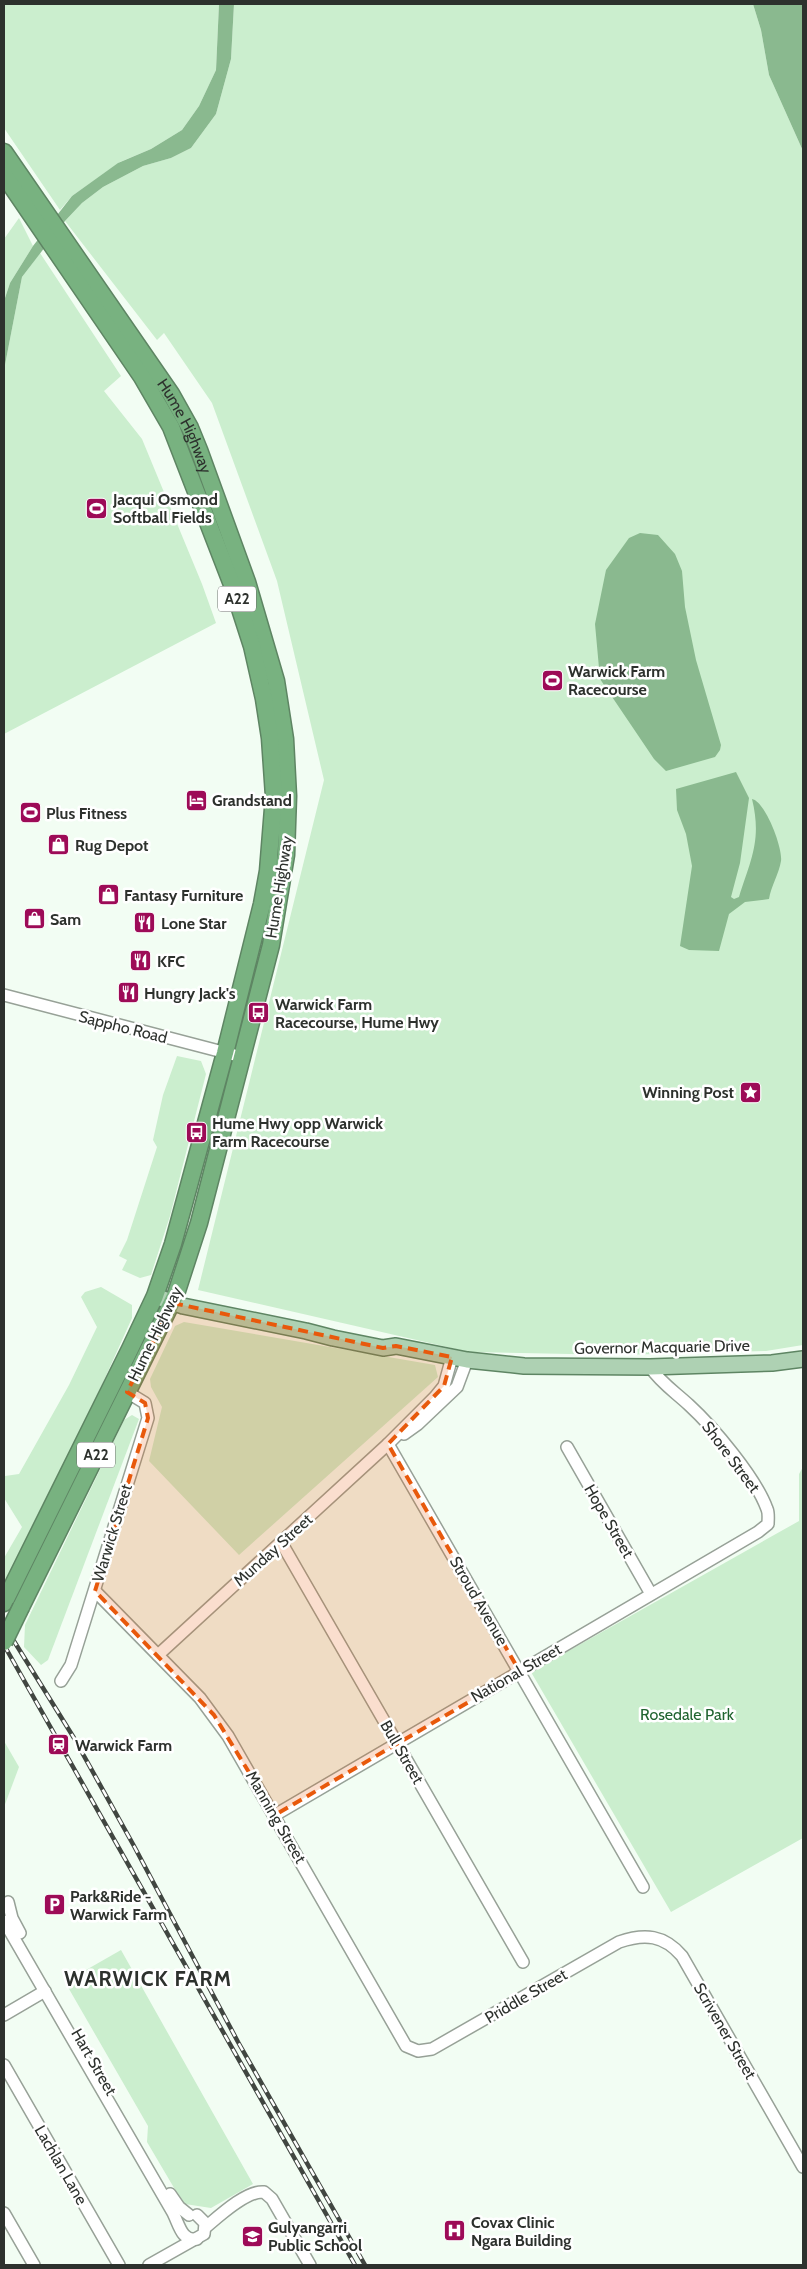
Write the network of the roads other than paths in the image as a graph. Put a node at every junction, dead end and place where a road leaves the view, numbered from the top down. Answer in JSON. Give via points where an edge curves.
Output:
{"nodes":[{"id":1,"x":4,"y":152,"type":"edge"},
{"id":2,"x":4,"y":175,"type":"edge"},
{"id":3,"x":33,"y":206,"type":"junction"},
{"id":4,"x":240,"y":585,"type":"junction"},
{"id":5,"x":4,"y":995,"type":"edge"},
{"id":6,"x":225,"y":1053,"type":"junction"},
{"id":7,"x":242,"y":1057,"type":"junction"},
{"id":8,"x":155,"y":1296,"type":"junction"},
{"id":9,"x":174,"y":1303,"type":"junction"},
{"id":10,"x":802,"y":1359,"type":"edge"},
{"id":11,"x":459,"y":1363,"type":"junction"},
{"id":12,"x":650,"y":1368,"type":"junction"},
{"id":13,"x":127,"y":1392,"type":"junction"},
{"id":14,"x":388,"y":1444,"type":"junction"},
{"id":15,"x":567,"y":1447,"type":"dead end"},
{"id":16,"x":758,"y":1532,"type":"joint"},
{"id":17,"x":281,"y":1542,"type":"junction"},
{"id":18,"x":95,"y":1591,"type":"junction"},
{"id":19,"x":651,"y":1594,"type":"junction"},
{"id":20,"x":6,"y":1598,"type":"edge"},
{"id":21,"x":4,"y":1642,"type":"edge"},
{"id":22,"x":158,"y":1655,"type":"junction"},
{"id":23,"x":520,"y":1672,"type":"junction"},
{"id":24,"x":61,"y":1682,"type":"dead end"},
{"id":25,"x":396,"y":1743,"type":"junction"},
{"id":26,"x":275,"y":1815,"type":"junction"},
{"id":27,"x":643,"y":1887,"type":"dead end"},
{"id":28,"x":6,"y":1898,"type":"edge"},
{"id":29,"x":4,"y":1914,"type":"edge"},
{"id":30,"x":4,"y":1922,"type":"edge"},
{"id":31,"x":619,"y":1942,"type":"joint"},
{"id":32,"x":523,"y":1962,"type":"dead end"},
{"id":33,"x":45,"y":1991,"type":"junction"},
{"id":34,"x":4,"y":2015,"type":"edge"},
{"id":35,"x":432,"y":2050,"type":"joint"},
{"id":36,"x":4,"y":2066,"type":"edge"},
{"id":37,"x":803,"y":2167,"type":"edge"},
{"id":38,"x":224,"y":2211,"type":"junction"},
{"id":39,"x":4,"y":2213,"type":"edge"},
{"id":40,"x":193,"y":2215,"type":"junction"},
{"id":41,"x":206,"y":2227,"type":"junction"},
{"id":42,"x":181,"y":2231,"type":"junction"},
{"id":43,"x":197,"y":2239,"type":"junction"},
{"id":44,"x":174,"y":2251,"type":"junction"},
{"id":45,"x":34,"y":2265,"type":"edge"},
{"id":46,"x":119,"y":2265,"type":"edge"},
{"id":47,"x":148,"y":2265,"type":"edge"},
{"id":48,"x":310,"y":2265,"type":"edge"}],
"edges":[{"from":1,"to":3,"type":"highway","name":"Hume Highway","number":"A22"},
{"from":2,"to":3,"type":"highway","name":"Hume Highway","number":"A22"},
{"from":3,"to":4,"type":"highway","name":"Hume Highway","number":"A22","via":[[71,262],[171,427]]},
{"from":4,"to":6,"type":"highway","name":"Hume Highway","number":"A22","via":[[264,699],[274,796],[262,904]]},
{"from":4,"to":7,"type":"highway","name":"Hume Highway","number":"A22","via":[[276,681],[285,739],[288,831],[278,914]]},
{"from":5,"to":6,"type":"street","name":"Sappho Road"},
{"from":6,"to":7,"type":"street","name":"Sappho Road"},
{"from":6,"to":8,"type":"highway","name":"Hume Highway","number":"A22","via":[[173,1244]]},
{"from":7,"to":9,"type":"highway","name":"Hume Highway","number":"A22","via":[[199,1223]]},
{"from":8,"to":9,"type":"main road","name":"Governor Macquarie Drive"},
{"from":8,"to":20,"type":"highway","name":"Hume Highway","number":"A22"},
{"from":9,"to":11,"type":"main road","name":"Governor Macquarie Drive","via":[[383,1348],[396,1346]]},
{"from":9,"to":13,"type":"highway","name":"Hume Highway","number":"A22"},
{"from":10,"to":12,"type":"main road","name":"Governor Macquarie Drive"},
{"from":11,"to":12,"type":"main road","name":"Governor Macquarie Drive"},
{"from":11,"to":14,"type":"street","name":"Munday Street","via":[[457,1387],[418,1424]]},
{"from":12,"to":16,"type":"street","name":"Shore Street","via":[[721,1439],[756,1488],[768,1510],[768,1524]]},
{"from":13,"to":18,"type":"street","name":"Warwick Street","via":[[145,1403],[148,1418]]},
{"from":13,"to":21,"type":"highway","name":"Hume Highway","number":"A22","bridge":true},
{"from":14,"to":17,"type":"street","name":"Munday Street"},
{"from":14,"to":23,"type":"street","name":"Stroud Avenue"},
{"from":15,"to":19,"type":"street","name":"Hope Street"},
{"from":16,"to":19,"type":"street","name":"National Street"},
{"from":17,"to":22,"type":"street","name":"Munday Street"},
{"from":17,"to":25,"type":"street","name":"Bull Street"},
{"from":18,"to":22,"type":"street","name":"Manning Street"},
{"from":18,"to":24,"type":"street","name":"Warwick Street","via":[[71,1665]]},
{"from":19,"to":23,"type":"street","name":"National Street"},
{"from":22,"to":26,"type":"street","name":"Manning Street","via":[[214,1715]]},
{"from":23,"to":25,"type":"street","name":"National Street"},
{"from":23,"to":27,"type":"street","name":"Stroud Avenue"},
{"from":25,"to":26,"type":"street","name":"National Street"},
{"from":25,"to":32,"type":"street","name":"Bull Street"},
{"from":26,"to":35,"type":"street","name":"Manning Street","via":[[403,2040],[411,2049]]},
{"from":28,"to":29,"type":"street"},
{"from":28,"to":40,"type":"street","name":"Hart Street","via":[[15,1923],[173,2200]]},
{"from":30,"to":33,"type":"street","name":"Hart Street"},
{"from":31,"to":35,"type":"street","name":"Priddle Street"},
{"from":31,"to":37,"type":"street","name":"Scrivener Street","via":[[642,1936],[655,1937],[670,1944],[682,1956]]},
{"from":33,"to":34,"type":"street"},
{"from":33,"to":42,"type":"street","name":"Hart Street"},
{"from":36,"to":46,"type":"street","name":"Lachlan Lane"},
{"from":38,"to":40,"type":"street"},
{"from":38,"to":41,"type":"street"},
{"from":38,"to":48,"type":"street","via":[[255,2193],[268,2194]]},
{"from":39,"to":45,"type":"street"},
{"from":40,"to":41,"type":"street","via":[[203,2220]]},
{"from":40,"to":42,"type":"street","via":[[183,2219]]},
{"from":41,"to":43,"type":"street","via":[[204,2234]]},
{"from":42,"to":43,"type":"street","via":[[189,2239]]},
{"from":42,"to":44,"type":"street"},
{"from":43,"to":44,"type":"street"},
{"from":44,"to":47,"type":"street"}]}
